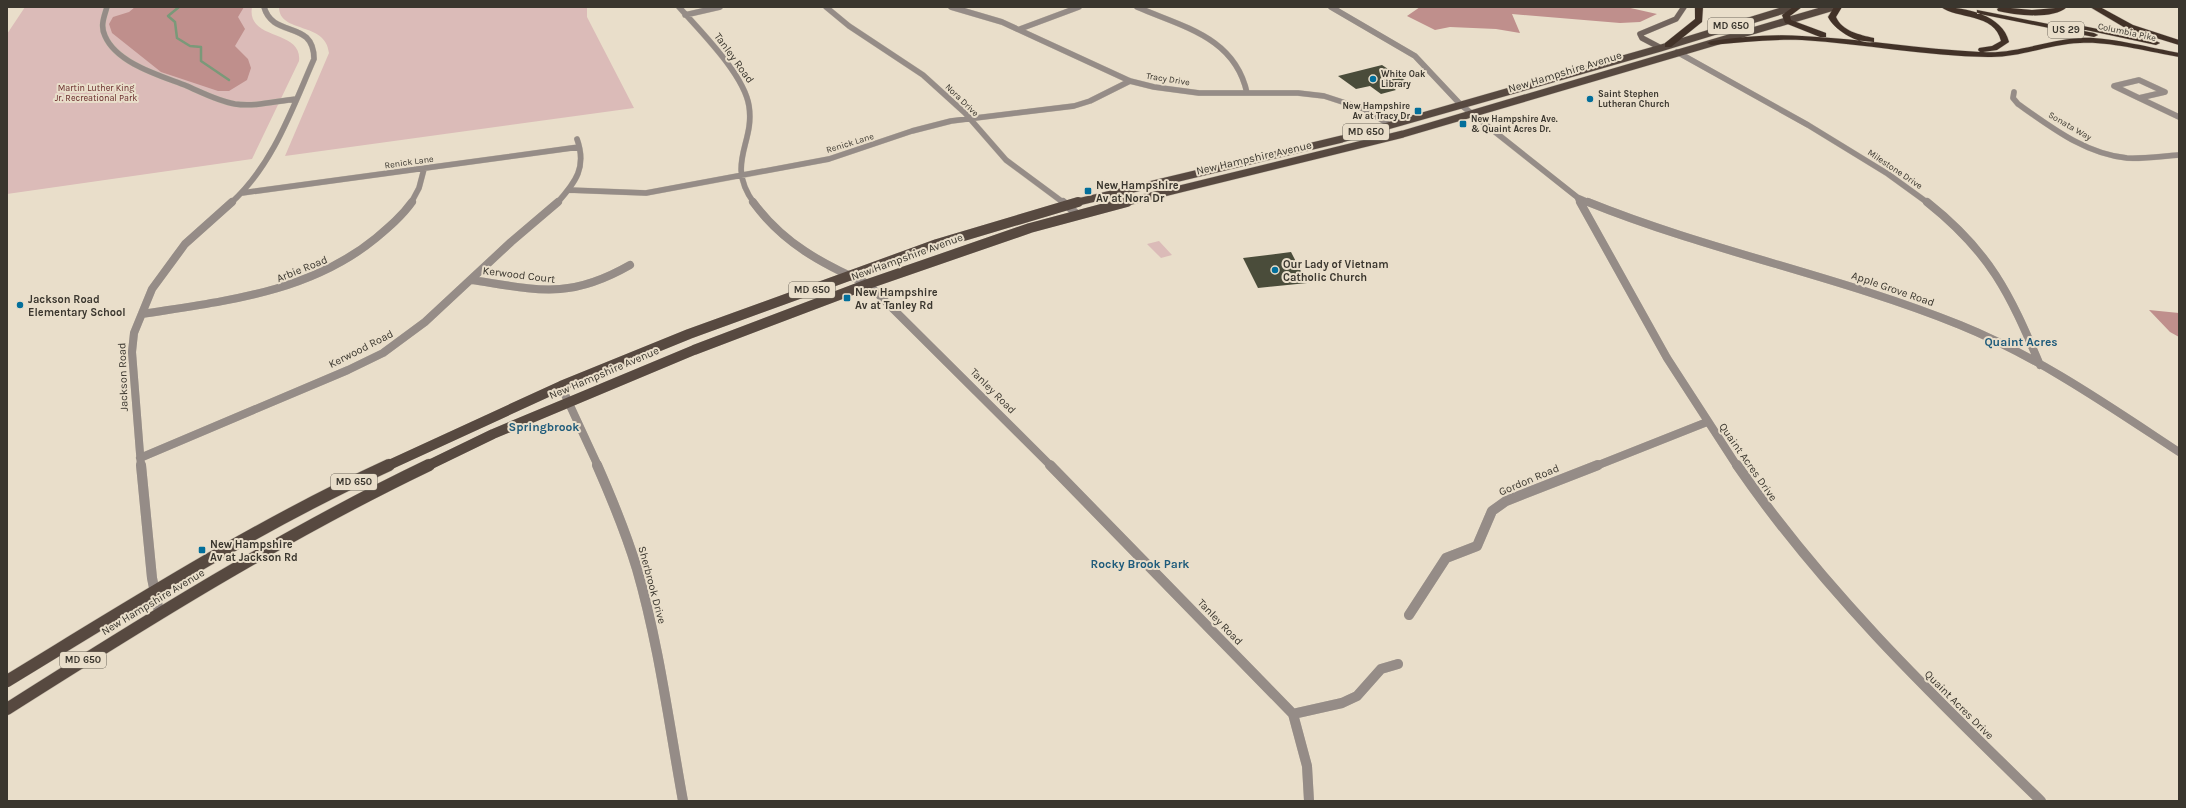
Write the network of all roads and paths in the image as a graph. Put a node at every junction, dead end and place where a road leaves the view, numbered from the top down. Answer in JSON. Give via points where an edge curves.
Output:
{"nodes":[{"id":1,"x":108,"y":7,"type":"edge"},
{"id":2,"x":264,"y":7,"type":"edge"},
{"id":3,"x":679,"y":7,"type":"edge"},
{"id":4,"x":720,"y":7,"type":"edge"},
{"id":5,"x":826,"y":7,"type":"edge"},
{"id":6,"x":952,"y":7,"type":"edge"},
{"id":7,"x":1079,"y":7,"type":"edge"},
{"id":8,"x":1137,"y":7,"type":"edge"},
{"id":9,"x":1331,"y":7,"type":"edge"},
{"id":10,"x":1684,"y":7,"type":"edge"},
{"id":11,"x":1699,"y":7,"type":"edge"},
{"id":12,"x":1794,"y":7,"type":"edge"},
{"id":13,"x":1798,"y":7,"type":"edge"},
{"id":14,"x":1834,"y":7,"type":"edge"},
{"id":15,"x":1838,"y":7,"type":"edge"},
{"id":16,"x":1945,"y":7,"type":"edge"},
{"id":17,"x":1954,"y":7,"type":"edge"},
{"id":18,"x":1979,"y":7,"type":"edge"},
{"id":19,"x":1990,"y":7,"type":"edge"},
{"id":20,"x":2063,"y":7,"type":"edge"},
{"id":21,"x":2094,"y":7,"type":"edge"},
{"id":22,"x":685,"y":15,"type":"junction"},
{"id":23,"x":1788,"y":21,"type":"junction"},
{"id":24,"x":1724,"y":28,"type":"junction"},
{"id":25,"x":1020,"y":29,"type":"junction"},
{"id":26,"x":1711,"y":43,"type":"junction"},
{"id":27,"x":1855,"y":43,"type":"junction"},
{"id":28,"x":2179,"y":43,"type":"edge"},
{"id":29,"x":1664,"y":47,"type":"junction"},
{"id":30,"x":2179,"y":47,"type":"edge"},
{"id":31,"x":1677,"y":52,"type":"junction"},
{"id":32,"x":2179,"y":54,"type":"edge"},
{"id":33,"x":1640,"y":63,"type":"junction"},
{"id":34,"x":1130,"y":81,"type":"junction"},
{"id":35,"x":2014,"y":92,"type":"dead end"},
{"id":36,"x":1247,"y":93,"type":"junction"},
{"id":37,"x":2139,"y":98,"type":"junction"},
{"id":38,"x":296,"y":99,"type":"junction"},
{"id":39,"x":1461,"y":106,"type":"junction"},
{"id":40,"x":1472,"y":115,"type":"junction"},
{"id":41,"x":2179,"y":116,"type":"edge"},
{"id":42,"x":969,"y":118,"type":"junction"},
{"id":43,"x":1390,"y":125,"type":"junction"},
{"id":44,"x":578,"y":143,"type":"joint"},
{"id":45,"x":1286,"y":152,"type":"junction"},
{"id":46,"x":2179,"y":154,"type":"edge"},
{"id":47,"x":1297,"y":161,"type":"junction"},
{"id":48,"x":424,"y":169,"type":"junction"},
{"id":49,"x":741,"y":176,"type":"junction"},
{"id":50,"x":568,"y":190,"type":"junction"},
{"id":51,"x":242,"y":193,"type":"junction"},
{"id":52,"x":1577,"y":197,"type":"junction"},
{"id":53,"x":1068,"y":204,"type":"junction"},
{"id":54,"x":1078,"y":214,"type":"junction"},
{"id":55,"x":630,"y":265,"type":"dead end"},
{"id":56,"x":849,"y":276,"type":"junction"},
{"id":57,"x":472,"y":280,"type":"junction"},
{"id":58,"x":868,"y":284,"type":"junction"},
{"id":59,"x":142,"y":314,"type":"junction"},
{"id":60,"x":2040,"y":365,"type":"junction"},
{"id":61,"x":561,"y":386,"type":"junction"},
{"id":62,"x":568,"y":402,"type":"junction"},
{"id":63,"x":1707,"y":422,"type":"junction"},
{"id":64,"x":2179,"y":452,"type":"edge"},
{"id":65,"x":140,"y":458,"type":"junction"},
{"id":66,"x":154,"y":591,"type":"junction"},
{"id":67,"x":159,"y":612,"type":"junction"},
{"id":68,"x":1408,"y":615,"type":"dead end"},
{"id":69,"x":1398,"y":664,"type":"dead end"},
{"id":70,"x":7,"y":681,"type":"edge"},
{"id":71,"x":7,"y":709,"type":"edge"},
{"id":72,"x":1293,"y":714,"type":"junction"},
{"id":73,"x":684,"y":801,"type":"edge"},
{"id":74,"x":1309,"y":801,"type":"edge"},
{"id":75,"x":2041,"y":801,"type":"edge"}],
"edges":[{"from":1,"to":38,"type":"street","via":[[101,24],[102,32],[122,55],[136,66],[225,102],[244,105]]},
{"from":2,"to":38,"type":"street","name":"Jackson Road","via":[[264,13],[270,20],[281,27],[304,34],[315,51]]},
{"from":3,"to":22,"type":"street","name":"Tanley Road"},
{"from":4,"to":22,"type":"street"},
{"from":5,"to":42,"type":"street","name":"Nora Drive","via":[[867,39],[923,75]]},
{"from":6,"to":25,"type":"street","name":"Tracy Drive"},
{"from":7,"to":25,"type":"street"},
{"from":8,"to":36,"type":"street","via":[[1186,28],[1220,47],[1239,67]]},
{"from":9,"to":39,"type":"street","name":"Quaint Acres Drive","via":[[1415,56]]},
{"from":10,"to":29,"type":"street","via":[[1676,19],[1640,34],[1642,38]]},
{"from":11,"to":29,"type":"highway","via":[[1698,20]]},
{"from":12,"to":24,"type":"main road","name":"New Hampshire Avenue","number":"MD 650"},
{"from":13,"to":23,"type":"highway","via":[[1786,15]]},
{"from":14,"to":23,"type":"main road","name":"New Hampshire Avenue","number":"MD 650"},
{"from":15,"to":16,"type":"highway","via":[[1832,17],[1836,24],[1850,33],[1884,43],[1974,50],[1994,48],[2005,42],[2003,32],[1988,21]]},
{"from":17,"to":32,"type":"highway","name":"Columbia Pike","number":"US 29"},
{"from":18,"to":30,"type":"highway","name":"Columbia Pike","number":"US 29"},
{"from":19,"to":20,"type":"highway","via":[[2036,12],[2055,11]]},
{"from":21,"to":28,"type":"highway","via":[[2130,27]]},
{"from":22,"to":49,"type":"street","name":"Tanley Road","via":[[742,87],[749,105],[749,121],[740,167]]},
{"from":23,"to":26,"type":"main road","name":"New Hampshire Avenue","number":"MD 650"},
{"from":23,"to":27,"type":"highway","via":[[1824,36]]},
{"from":24,"to":29,"type":"main road","name":"New Hampshire Avenue","number":"MD 650"},
{"from":24,"to":31,"type":"main road","via":[[1724,34],[1674,48]]},
{"from":25,"to":34,"type":"street","name":"Tracy Drive"},
{"from":26,"to":27,"type":"highway","via":[[1778,38]]},
{"from":26,"to":31,"type":"main road","name":"New Hampshire Avenue","number":"MD 650"},
{"from":27,"to":32,"type":"highway","via":[[1944,53],[1990,55],[2028,51],[2058,42],[2082,40]]},
{"from":29,"to":33,"type":"main road","via":[[1659,53],[1639,59]]},
{"from":29,"to":39,"type":"main road","name":"New Hampshire Avenue","number":"MD 650"},
{"from":31,"to":33,"type":"main road","name":"New Hampshire Avenue","number":"MD 650"},
{"from":31,"to":60,"type":"street","name":"Milestone Drive","via":[[1729,78],[1815,129],[1895,179],[1940,212],[1987,260],[2008,292]]},
{"from":33,"to":40,"type":"main road","name":"New Hampshire Avenue","number":"MD 650"},
{"from":34,"to":36,"type":"street","name":"Tracy Drive","via":[[1175,91]]},
{"from":34,"to":42,"type":"street","name":"Renick Lane","via":[[1074,106]]},
{"from":35,"to":46,"type":"street","name":"Sonata Way","via":[[2013,98],[2018,104],[2059,132],[2093,150],[2122,157]]},
{"from":36,"to":43,"type":"street","name":"Tracy Drive","via":[[1324,96],[1364,109]]},
{"from":37,"to":37,"type":"street","via":[[2126,92],[2114,86],[2139,80],[2165,92]]},
{"from":37,"to":41,"type":"street"},
{"from":38,"to":51,"type":"street","name":"Jackson Road","via":[[273,151]]},
{"from":39,"to":40,"type":"street","name":"Quaint Acres Drive"},
{"from":39,"to":43,"type":"main road","name":"New Hampshire Avenue","number":"MD 650"},
{"from":40,"to":47,"type":"main road","name":"New Hampshire Avenue","number":"MD 650"},
{"from":40,"to":52,"type":"street","name":"Quaint Acres Drive"},
{"from":42,"to":49,"type":"street","name":"Renick Lane","via":[[912,131],[829,159]]},
{"from":42,"to":53,"type":"street","name":"Nora Drive","via":[[1005,159]]},
{"from":43,"to":45,"type":"main road","name":"New Hampshire Avenue","number":"MD 650"},
{"from":44,"to":48,"type":"street","name":"Renick Lane"},
{"from":44,"to":50,"type":"street","name":"Kerwood Road","via":[[582,155],[580,168]]},
{"from":45,"to":47,"type":"main road"},
{"from":45,"to":53,"type":"main road","name":"New Hampshire Avenue","number":"MD 650"},
{"from":47,"to":54,"type":"main road","name":"New Hampshire Avenue","number":"MD 650"},
{"from":48,"to":51,"type":"street","name":"Renick Lane"},
{"from":48,"to":59,"type":"street","name":"Arbie Road","via":[[416,198],[401,215],[353,258],[331,270],[275,291]]},
{"from":49,"to":50,"type":"street","name":"Renick Lane","via":[[646,193]]},
{"from":49,"to":56,"type":"street","name":"Tanley Road","via":[[751,201],[768,222],[792,242],[834,270]]},
{"from":50,"to":57,"type":"street","name":"Kerwood Road"},
{"from":51,"to":59,"type":"street","name":"Jackson Road","via":[[185,244],[152,288]]},
{"from":52,"to":60,"type":"street","name":"Apple Grove Road","via":[[1658,228],[1903,302],[1970,329]]},
{"from":52,"to":63,"type":"street","name":"Quaint Acres Drive","via":[[1667,358]]},
{"from":53,"to":54,"type":"street","name":"Nora Drive"},
{"from":53,"to":56,"type":"main road","name":"New Hampshire Avenue","number":"MD 650","via":[[973,232]]},
{"from":54,"to":58,"type":"main road","name":"New Hampshire Avenue","number":"MD 650","via":[[995,239]]},
{"from":55,"to":57,"type":"street","name":"Kerwood Court","via":[[610,278],[588,287],[567,291]]},
{"from":56,"to":58,"type":"street","name":"Tanley Road"},
{"from":56,"to":61,"type":"main road","name":"New Hampshire Avenue","number":"MD 650","via":[[689,334]]},
{"from":57,"to":65,"type":"street","name":"Kerwood Road","via":[[418,328],[392,347],[355,366]]},
{"from":58,"to":62,"type":"main road","name":"New Hampshire Avenue","number":"MD 650","via":[[694,350]]},
{"from":58,"to":72,"type":"street","name":"Tanley Road","via":[[1090,505]]},
{"from":59,"to":65,"type":"street","name":"Jackson Road","via":[[134,333],[132,352]]},
{"from":60,"to":64,"type":"street","name":"Apple Grove Road"},
{"from":61,"to":62,"type":"street","name":"Sherbrook Drive"},
{"from":61,"to":66,"type":"main road","name":"New Hampshire Avenue","number":"MD 650","via":[[365,477],[276,522]]},
{"from":62,"to":67,"type":"main road","name":"New Hampshire Avenue","number":"MD 650","via":[[493,434],[385,486]]},
{"from":62,"to":73,"type":"street","name":"Sherbrook Drive","via":[[620,521],[637,571],[655,647]]},
{"from":63,"to":68,"type":"street","name":"Gordon Road","via":[[1506,502],[1492,511],[1477,546],[1446,558]]},
{"from":63,"to":75,"type":"street","name":"Quaint Acres Drive","via":[[1766,507],[1843,601],[1932,696]]},
{"from":65,"to":66,"type":"street","name":"Jackson Road"},
{"from":66,"to":67,"type":"street","name":"Jackson Road"},
{"from":66,"to":70,"type":"main road","name":"New Hampshire Avenue","number":"MD 650"},
{"from":67,"to":71,"type":"main road","name":"New Hampshire Avenue","number":"MD 650"},
{"from":69,"to":72,"type":"street","via":[[1381,669],[1357,696],[1342,703]]},
{"from":72,"to":74,"type":"street","name":"Tanley Road","via":[[1307,766]]}]}
